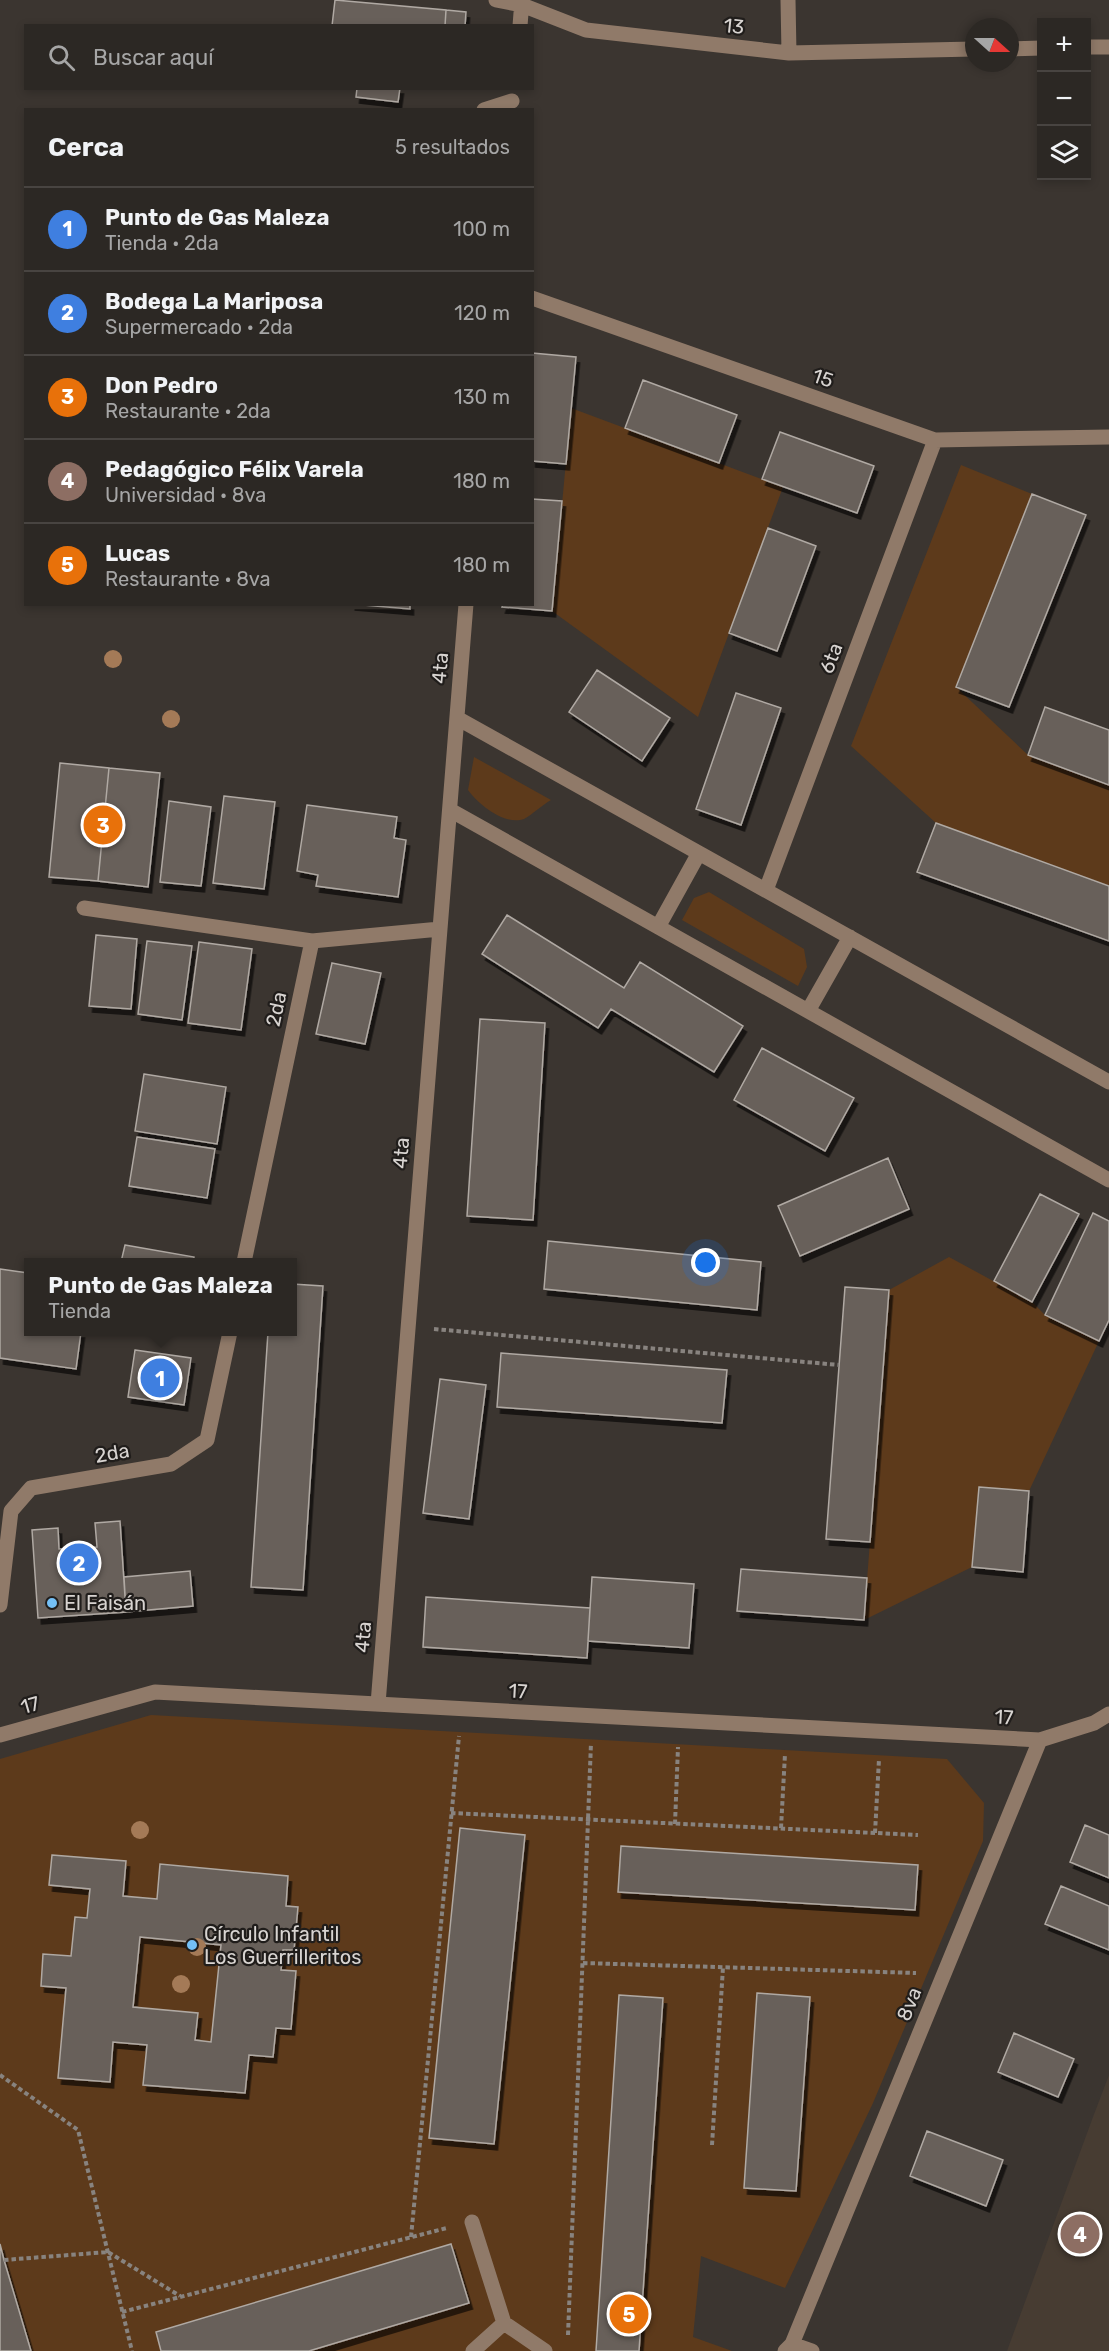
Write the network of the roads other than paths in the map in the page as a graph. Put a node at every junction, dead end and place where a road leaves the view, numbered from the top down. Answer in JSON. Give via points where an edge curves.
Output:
{"nodes":[{"id":1,"x":496,"y":0,"type":"edge"},
{"id":2,"x":788,"y":0,"type":"edge"},
{"id":3,"x":522,"y":3,"type":"edge"},
{"id":4,"x":520,"y":24,"type":"edge"},
{"id":5,"x":1091,"y":47,"type":"edge"},
{"id":6,"x":1109,"y":47,"type":"edge"},
{"id":7,"x":1037,"y":48,"type":"edge"},
{"id":8,"x":1019,"y":49,"type":"edge"},
{"id":9,"x":965,"y":50,"type":"edge"},
{"id":10,"x":789,"y":53,"type":"junction"},
{"id":11,"x":512,"y":100,"type":"edge"},
{"id":12,"x":490,"y":108,"type":"edge"},
{"id":13,"x":534,"y":299,"type":"edge"},
{"id":14,"x":1109,"y":437,"type":"edge"},
{"id":15,"x":935,"y":440,"type":"junction"},
{"id":16,"x":466,"y":606,"type":"edge"},
{"id":17,"x":457,"y":718,"type":"junction"},
{"id":18,"x":450,"y":810,"type":"junction"},
{"id":19,"x":699,"y":853,"type":"junction"},
{"id":20,"x":766,"y":890,"type":"junction"},
{"id":21,"x":84,"y":908,"type":"dead end"},
{"id":22,"x":658,"y":927,"type":"junction"},
{"id":23,"x":440,"y":929,"type":"junction"},
{"id":24,"x":850,"y":937,"type":"junction"},
{"id":25,"x":312,"y":940,"type":"junction"},
{"id":26,"x":808,"y":1011,"type":"junction"},
{"id":27,"x":1109,"y":1082,"type":"edge"},
{"id":28,"x":1109,"y":1180,"type":"edge"},
{"id":29,"x":245,"y":1258,"type":"edge"},
{"id":30,"x":229,"y":1336,"type":"edge"},
{"id":31,"x":0,"y":1605,"type":"edge"},
{"id":32,"x":378,"y":1704,"type":"junction"},
{"id":33,"x":1109,"y":1714,"type":"edge"},
{"id":34,"x":0,"y":1735,"type":"edge"},
{"id":35,"x":1040,"y":1740,"type":"junction"},
{"id":36,"x":472,"y":2222,"type":"road end"},
{"id":37,"x":504,"y":2323,"type":"junction"},
{"id":38,"x":789,"y":2347,"type":"edge"},
{"id":39,"x":473,"y":2351,"type":"edge"},
{"id":40,"x":545,"y":2351,"type":"edge"},
{"id":41,"x":812,"y":2351,"type":"edge"}],
"edges":[{"from":1,"to":3,"type":"street","name":"13"},
{"from":2,"to":10,"type":"street"},
{"from":3,"to":4,"type":"street"},
{"from":3,"to":10,"type":"street","name":"13","via":[[586,30]]},
{"from":5,"to":6,"type":"street"},
{"from":7,"to":8,"type":"street"},
{"from":9,"to":10,"type":"street","name":"13"},
{"from":11,"to":12,"type":"street"},
{"from":13,"to":15,"type":"street","name":"15"},
{"from":14,"to":15,"type":"street","name":"15"},
{"from":15,"to":20,"type":"street","name":"6ta"},
{"from":16,"to":17,"type":"street","name":"4ta"},
{"from":17,"to":18,"type":"street","name":"4ta"},
{"from":17,"to":19,"type":"street"},
{"from":18,"to":22,"type":"street"},
{"from":18,"to":23,"type":"street","name":"4ta"},
{"from":19,"to":20,"type":"street"},
{"from":19,"to":22,"type":"street"},
{"from":20,"to":24,"type":"street"},
{"from":21,"to":25,"type":"street"},
{"from":22,"to":26,"type":"street"},
{"from":23,"to":25,"type":"street"},
{"from":23,"to":32,"type":"street","name":"4ta"},
{"from":24,"to":26,"type":"street"},
{"from":24,"to":27,"type":"street"},
{"from":25,"to":29,"type":"street","name":"2da"},
{"from":26,"to":28,"type":"street"},
{"from":30,"to":31,"type":"street","name":"2da","via":[[207,1440],[171,1464],[31,1488],[10,1511]]},
{"from":32,"to":34,"type":"street","name":"17","via":[[155,1692]]},
{"from":32,"to":35,"type":"street","name":"17"},
{"from":33,"to":35,"type":"street","via":[[1095,1723]]},
{"from":35,"to":38,"type":"street","name":"8va"},
{"from":36,"to":37,"type":"street"},
{"from":37,"to":39,"type":"street"},
{"from":37,"to":40,"type":"street"},
{"from":38,"to":41,"type":"street"}]}
